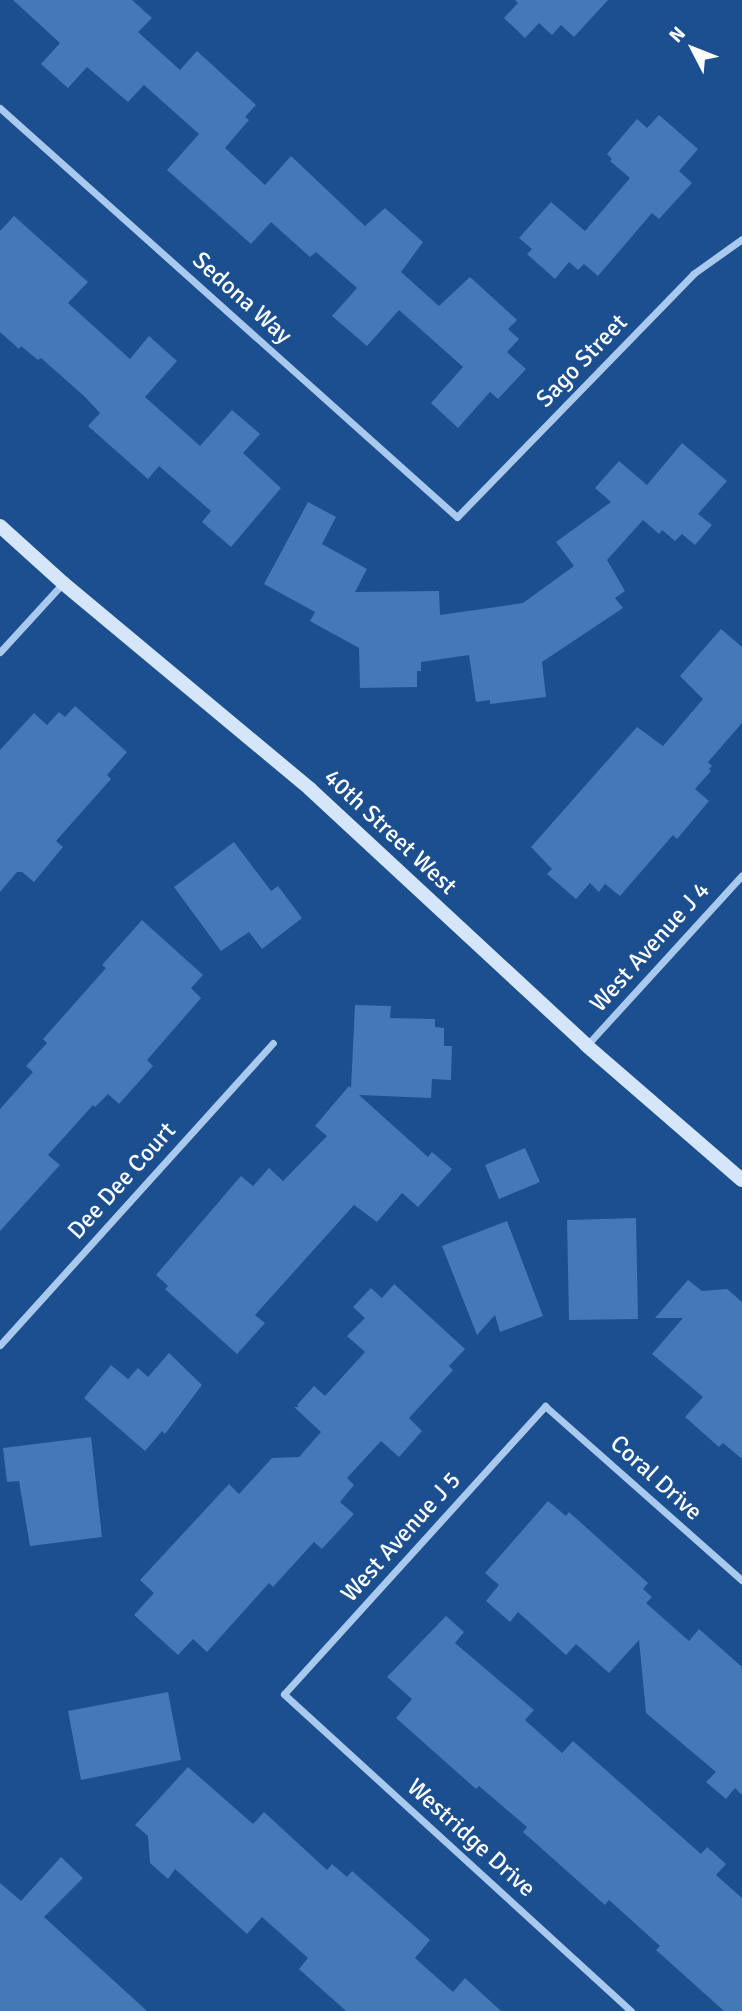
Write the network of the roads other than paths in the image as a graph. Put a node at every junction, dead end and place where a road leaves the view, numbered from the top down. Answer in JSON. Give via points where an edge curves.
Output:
{"nodes":[{"id":1,"x":0,"y":108,"type":"edge"},
{"id":2,"x":742,"y":239,"type":"edge"},
{"id":3,"x":457,"y":517,"type":"joint"},
{"id":4,"x":0,"y":526,"type":"edge"},
{"id":5,"x":63,"y":583,"type":"junction"},
{"id":6,"x":0,"y":652,"type":"edge"},
{"id":7,"x":742,"y":875,"type":"edge"},
{"id":8,"x":273,"y":1043,"type":"dead end"},
{"id":9,"x":586,"y":1045,"type":"junction"},
{"id":10,"x":742,"y":1180,"type":"edge"},
{"id":11,"x":0,"y":1345,"type":"edge"},
{"id":12,"x":545,"y":1406,"type":"joint"},
{"id":13,"x":742,"y":1580,"type":"edge"},
{"id":14,"x":285,"y":1693,"type":"joint"},
{"id":15,"x":631,"y":2011,"type":"edge"}],
"edges":[{"from":1,"to":3,"type":"street","name":"Sedona Way"},
{"from":2,"to":3,"type":"street","name":"Sago Street","via":[[693,274]]},
{"from":4,"to":5,"type":"main road","name":"40th Street West"},
{"from":5,"to":6,"type":"street"},
{"from":5,"to":9,"type":"main road","name":"40th Street West","via":[[310,789]]},
{"from":7,"to":9,"type":"street","name":"West Avenue J 4"},
{"from":8,"to":11,"type":"street","name":"Dee Dee Court"},
{"from":9,"to":10,"type":"main road","name":"40th Street West"},
{"from":12,"to":13,"type":"street","name":"Coral Drive"},
{"from":12,"to":14,"type":"street","name":"West Avenue J 5"},
{"from":14,"to":15,"type":"street","name":"Westridge Drive"}]}
